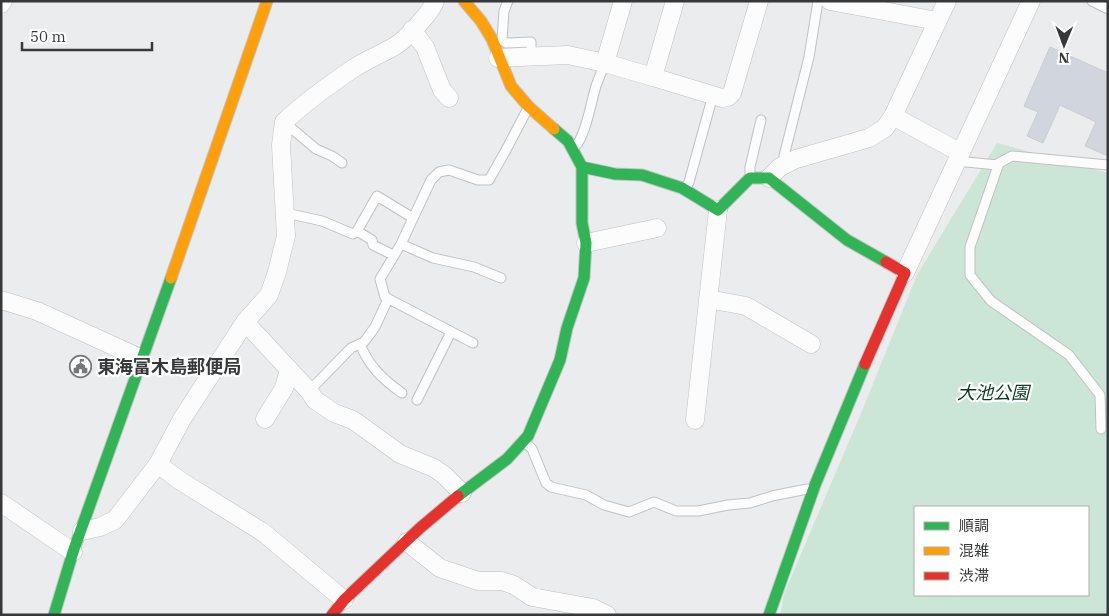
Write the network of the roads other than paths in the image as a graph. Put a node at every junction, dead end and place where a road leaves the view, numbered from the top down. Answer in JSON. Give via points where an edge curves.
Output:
{"nodes":[{"id":1,"x":267,"y":1,"type":"edge"},
{"id":2,"x":435,"y":1,"type":"edge"},
{"id":3,"x":464,"y":1,"type":"edge"},
{"id":4,"x":508,"y":1,"type":"edge"},
{"id":5,"x":623,"y":1,"type":"edge"},
{"id":6,"x":675,"y":1,"type":"edge"},
{"id":7,"x":759,"y":1,"type":"edge"},
{"id":8,"x":818,"y":1,"type":"edge"},
{"id":9,"x":830,"y":1,"type":"edge"},
{"id":10,"x":946,"y":1,"type":"edge"},
{"id":11,"x":1031,"y":1,"type":"edge"},
{"id":12,"x":1092,"y":1,"type":"edge"},
{"id":13,"x":1108,"y":9,"type":"edge"},
{"id":14,"x":937,"y":21,"type":"junction"},
{"id":15,"x":412,"y":30,"type":"junction"},
{"id":16,"x":498,"y":58,"type":"junction"},
{"id":17,"x":531,"y":58,"type":"junction"},
{"id":18,"x":605,"y":63,"type":"junction"},
{"id":19,"x":653,"y":78,"type":"junction"},
{"id":20,"x":713,"y":95,"type":"junction"},
{"id":21,"x":449,"y":98,"type":"dead end"},
{"id":22,"x":528,"y":106,"type":"junction"},
{"id":23,"x":893,"y":116,"type":"junction"},
{"id":24,"x":761,"y":120,"type":"dead end"},
{"id":25,"x":284,"y":122,"type":"junction"},
{"id":26,"x":572,"y":150,"type":"junction"},
{"id":27,"x":959,"y":156,"type":"junction"},
{"id":28,"x":342,"y":163,"type":"dead end"},
{"id":29,"x":786,"y":164,"type":"junction"},
{"id":30,"x":998,"y":165,"type":"junction"},
{"id":31,"x":1108,"y":165,"type":"edge"},
{"id":32,"x":582,"y":166,"type":"junction"},
{"id":33,"x":750,"y":178,"type":"junction"},
{"id":34,"x":769,"y":178,"type":"junction"},
{"id":35,"x":685,"y":190,"type":"junction"},
{"id":36,"x":718,"y":210,"type":"junction"},
{"id":37,"x":286,"y":213,"type":"junction"},
{"id":38,"x":413,"y":218,"type":"junction"},
{"id":39,"x":657,"y":228,"type":"dead end"},
{"id":40,"x":357,"y":231,"type":"junction"},
{"id":41,"x":586,"y":243,"type":"junction"},
{"id":42,"x":401,"y":244,"type":"junction"},
{"id":43,"x":393,"y":255,"type":"junction"},
{"id":44,"x":905,"y":273,"type":"junction"},
{"id":45,"x":501,"y":278,"type":"dead end"},
{"id":46,"x":708,"y":298,"type":"junction"},
{"id":47,"x":388,"y":299,"type":"junction"},
{"id":48,"x":1,"y":300,"type":"edge"},
{"id":49,"x":245,"y":322,"type":"junction"},
{"id":50,"x":451,"y":332,"type":"junction"},
{"id":51,"x":473,"y":343,"type":"dead end"},
{"id":52,"x":360,"y":344,"type":"junction"},
{"id":53,"x":811,"y":344,"type":"dead end"},
{"id":54,"x":142,"y":359,"type":"junction"},
{"id":55,"x":289,"y":369,"type":"junction"},
{"id":56,"x":309,"y":390,"type":"junction"},
{"id":57,"x":402,"y":393,"type":"dead end"},
{"id":58,"x":417,"y":400,"type":"dead end"},
{"id":59,"x":265,"y":419,"type":"dead end"},
{"id":60,"x":695,"y":420,"type":"dead end"},
{"id":61,"x":1101,"y":430,"type":"dead end"},
{"id":62,"x":524,"y":441,"type":"junction"},
{"id":63,"x":158,"y":464,"type":"junction"},
{"id":64,"x":814,"y":492,"type":"junction"},
{"id":65,"x":462,"y":493,"type":"junction"},
{"id":66,"x":1,"y":503,"type":"edge"},
{"id":67,"x":82,"y":531,"type":"junction"},
{"id":68,"x":407,"y":542,"type":"junction"},
{"id":69,"x":73,"y":552,"type":"junction"},
{"id":70,"x":344,"y":600,"type":"junction"},
{"id":71,"x":56,"y":614,"type":"edge"},
{"id":72,"x":332,"y":615,"type":"edge"},
{"id":73,"x":607,"y":615,"type":"edge"},
{"id":74,"x":768,"y":615,"type":"edge"}],
"edges":[{"from":1,"to":54,"type":"street"},
{"from":2,"to":15,"type":"street","via":[[433,8]]},
{"from":3,"to":16,"type":"street","via":[[481,21]]},
{"from":4,"to":17,"type":"lane","via":[[502,40],[506,44],[531,42]]},
{"from":5,"to":18,"type":"street"},
{"from":6,"to":19,"type":"street"},
{"from":7,"to":20,"type":"street","via":[[732,93],[722,98]]},
{"from":8,"to":29,"type":"lane","via":[[810,57],[784,156]]},
{"from":9,"to":14,"type":"street"},
{"from":10,"to":14,"type":"street"},
{"from":11,"to":27,"type":"street"},
{"from":12,"to":13,"type":"lane"},
{"from":14,"to":23,"type":"street"},
{"from":15,"to":21,"type":"street","via":[[426,47],[442,90]]},
{"from":15,"to":25,"type":"street","via":[[397,45],[356,66]]},
{"from":16,"to":17,"type":"street"},
{"from":16,"to":22,"type":"street","via":[[511,86]]},
{"from":17,"to":18,"type":"street","via":[[568,55]]},
{"from":18,"to":19,"type":"street"},
{"from":18,"to":26,"type":"lane","via":[[583,133]]},
{"from":19,"to":20,"type":"street"},
{"from":20,"to":35,"type":"lane"},
{"from":22,"to":26,"type":"street","via":[[568,141]]},
{"from":22,"to":38,"type":"lane","via":[[489,180],[478,180],[449,170],[439,172],[431,180]]},
{"from":23,"to":27,"type":"street"},
{"from":23,"to":29,"type":"street","via":[[885,128],[869,138]]},
{"from":24,"to":33,"type":"lane"},
{"from":25,"to":28,"type":"lane","via":[[316,149]]},
{"from":25,"to":37,"type":"street","via":[[281,144]]},
{"from":26,"to":32,"type":"street"},
{"from":27,"to":30,"type":"lane","via":[[966,162]]},
{"from":27,"to":44,"type":"street"},
{"from":29,"to":34,"type":"street"},
{"from":30,"to":31,"type":"lane","via":[[1012,156]]},
{"from":30,"to":61,"type":"lane","via":[[970,247],[970,275],[991,301],[1069,355],[1100,395]]},
{"from":32,"to":35,"type":"street","via":[[614,174],[642,174]]},
{"from":32,"to":41,"type":"street","via":[[582,222]]},
{"from":33,"to":34,"type":"street"},
{"from":33,"to":36,"type":"street"},
{"from":34,"to":44,"type":"street","via":[[847,240]]},
{"from":35,"to":36,"type":"street"},
{"from":36,"to":46,"type":"street"},
{"from":37,"to":40,"type":"lane","via":[[322,221],[353,234]]},
{"from":37,"to":49,"type":"street","via":[[286,236],[268,296]]},
{"from":38,"to":40,"type":"lane","via":[[377,196]]},
{"from":38,"to":42,"type":"lane"},
{"from":39,"to":41,"type":"street"},
{"from":40,"to":43,"type":"lane","via":[[372,240],[373,245]]},
{"from":41,"to":62,"type":"street","via":[[582,286],[560,360]]},
{"from":42,"to":43,"type":"lane"},
{"from":42,"to":45,"type":"lane","via":[[433,258],[474,267]]},
{"from":43,"to":47,"type":"lane","via":[[380,279]]},
{"from":44,"to":64,"type":"street","via":[[863,367]]},
{"from":46,"to":53,"type":"street","via":[[746,306]]},
{"from":46,"to":60,"type":"street"},
{"from":47,"to":50,"type":"lane"},
{"from":47,"to":52,"type":"lane","via":[[376,327]]},
{"from":48,"to":54,"type":"street","via":[[37,311]]},
{"from":49,"to":55,"type":"street"},
{"from":49,"to":63,"type":"street","via":[[182,419]]},
{"from":50,"to":51,"type":"lane"},
{"from":50,"to":58,"type":"lane"},
{"from":52,"to":56,"type":"lane","via":[[351,348]]},
{"from":52,"to":57,"type":"lane","via":[[380,376]]},
{"from":54,"to":67,"type":"street"},
{"from":55,"to":56,"type":"street"},
{"from":55,"to":59,"type":"street","via":[[284,388]]},
{"from":56,"to":65,"type":"street","via":[[315,400],[334,414],[353,420],[400,454],[434,468]]},
{"from":62,"to":64,"type":"lane","via":[[532,449],[546,483],[551,487],[586,495],[604,505],[628,512],[654,502],[676,511],[698,511],[807,489]]},
{"from":62,"to":65,"type":"street","via":[[494,470]]},
{"from":63,"to":67,"type":"street","via":[[115,520]]},
{"from":63,"to":70,"type":"street","via":[[264,532]]},
{"from":64,"to":74,"type":"street"},
{"from":65,"to":68,"type":"street"},
{"from":66,"to":69,"type":"street"},
{"from":67,"to":69,"type":"street"},
{"from":68,"to":70,"type":"street"},
{"from":68,"to":73,"type":"street","via":[[440,568],[478,581],[502,581],[532,597],[593,608]]},
{"from":69,"to":71,"type":"street"},
{"from":70,"to":72,"type":"street"}]}
